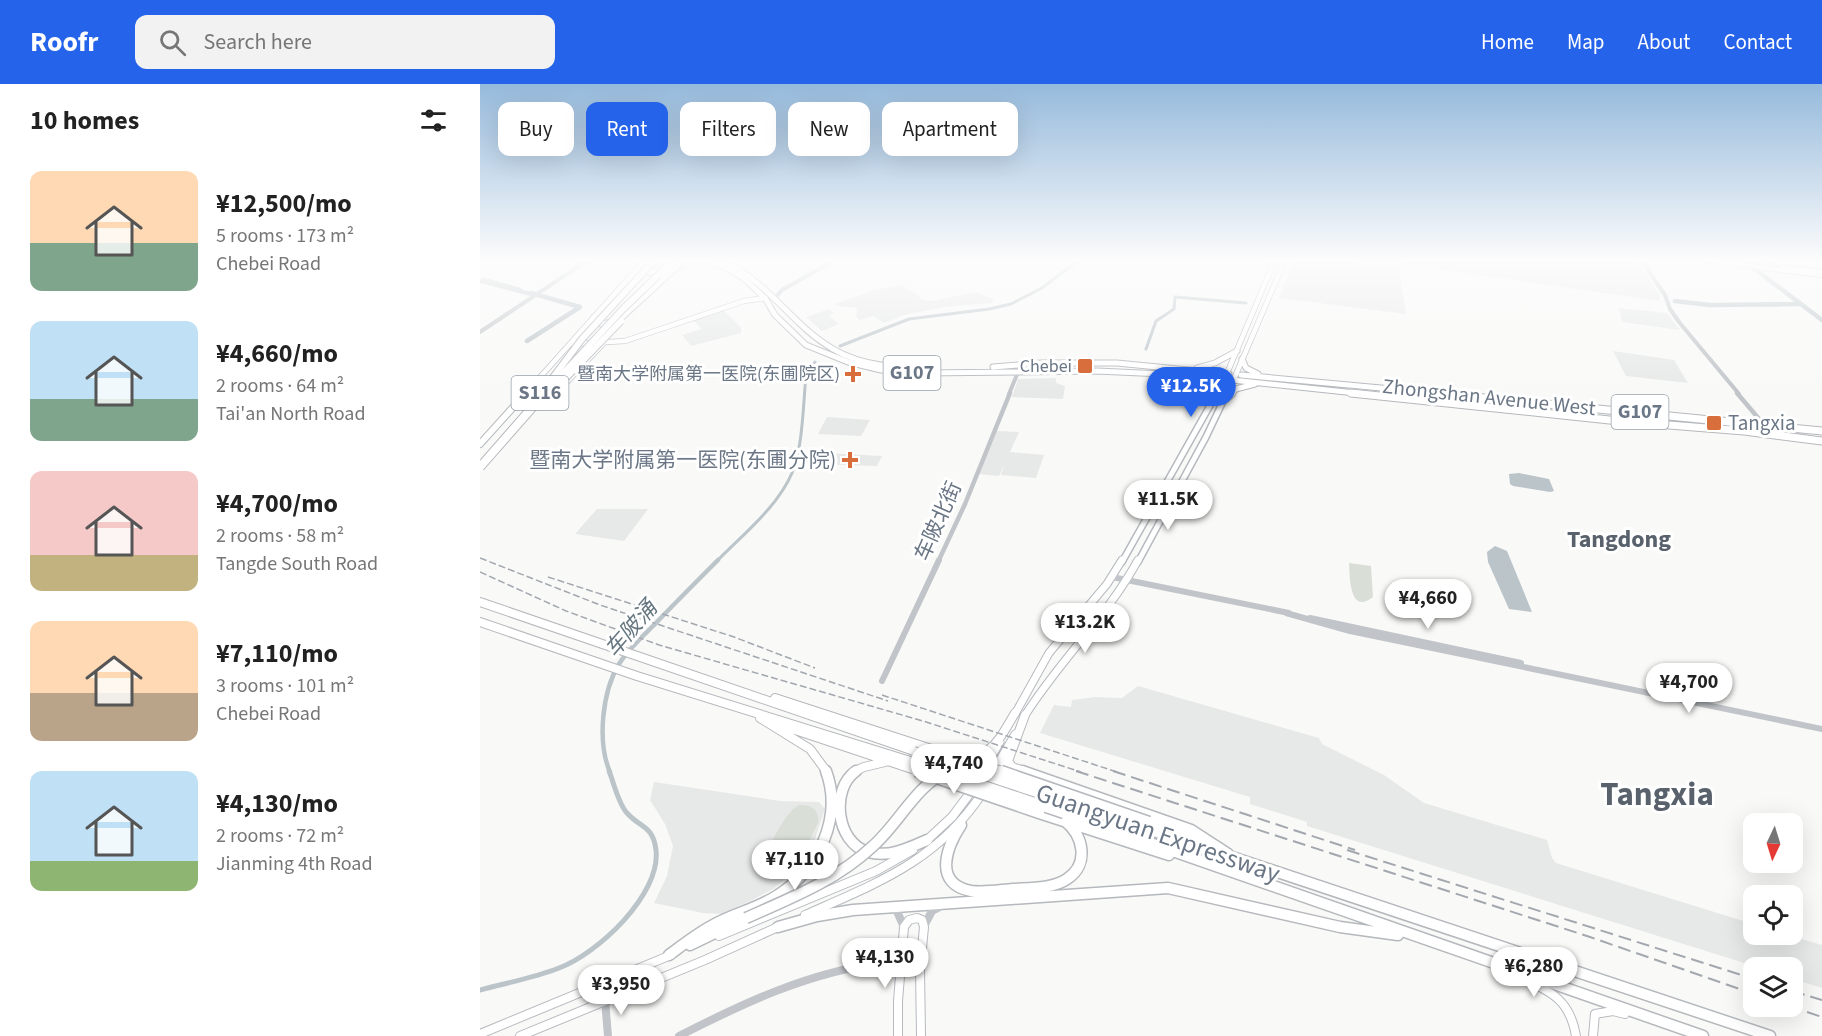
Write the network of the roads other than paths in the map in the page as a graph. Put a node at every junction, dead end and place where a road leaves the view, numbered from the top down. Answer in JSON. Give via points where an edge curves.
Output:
{"nodes":[{"id":1,"x":521,"y":304,"type":"edge"},
{"id":2,"x":608,"y":304,"type":"edge"},
{"id":3,"x":612,"y":304,"type":"edge"},
{"id":4,"x":613,"y":304,"type":"edge"},
{"id":5,"x":623,"y":304,"type":"edge"},
{"id":6,"x":627,"y":304,"type":"edge"},
{"id":7,"x":635,"y":304,"type":"edge"},
{"id":8,"x":638,"y":304,"type":"edge"},
{"id":9,"x":734,"y":304,"type":"edge"},
{"id":10,"x":769,"y":304,"type":"edge"},
{"id":11,"x":784,"y":304,"type":"edge"},
{"id":12,"x":1256,"y":304,"type":"edge"},
{"id":13,"x":1266,"y":304,"type":"edge"},
{"id":14,"x":1669,"y":304,"type":"edge"},
{"id":15,"x":608,"y":310,"type":"junction"},
{"id":16,"x":594,"y":318,"type":"junction"},
{"id":17,"x":480,"y":332,"type":"edge"},
{"id":18,"x":571,"y":344,"type":"junction"},
{"id":19,"x":604,"y":344,"type":"junction"},
{"id":20,"x":1237,"y":351,"type":"junction"},
{"id":21,"x":1242,"y":359,"type":"junction"},
{"id":22,"x":1018,"y":372,"type":"junction"},
{"id":23,"x":1190,"y":372,"type":"junction"},
{"id":24,"x":1227,"y":376,"type":"junction"},
{"id":25,"x":1235,"y":377,"type":"junction"},
{"id":26,"x":1274,"y":377,"type":"junction"},
{"id":27,"x":1250,"y":378,"type":"junction"},
{"id":28,"x":539,"y":379,"type":"junction"},
{"id":29,"x":1278,"y":384,"type":"junction"},
{"id":30,"x":545,"y":388,"type":"junction"},
{"id":31,"x":532,"y":396,"type":"junction"},
{"id":32,"x":1225,"y":399,"type":"junction"},
{"id":33,"x":1215,"y":400,"type":"junction"},
{"id":34,"x":1513,"y":401,"type":"junction"},
{"id":35,"x":1488,"y":405,"type":"junction"},
{"id":36,"x":1766,"y":427,"type":"junction"},
{"id":37,"x":513,"y":430,"type":"junction"},
{"id":38,"x":1822,"y":430,"type":"edge"},
{"id":39,"x":1822,"y":441,"type":"edge"},
{"id":40,"x":480,"y":444,"type":"edge"},
{"id":41,"x":1186,"y":447,"type":"junction"},
{"id":42,"x":1198,"y":450,"type":"junction"},
{"id":43,"x":480,"y":459,"type":"edge"},
{"id":44,"x":1175,"y":466,"type":"junction"},
{"id":45,"x":480,"y":467,"type":"edge"},
{"id":46,"x":1187,"y":470,"type":"junction"},
{"id":47,"x":1112,"y":577,"type":"junction"},
{"id":48,"x":1127,"y":581,"type":"junction"},
{"id":49,"x":480,"y":602,"type":"edge"},
{"id":50,"x":480,"y":622,"type":"edge"},
{"id":51,"x":882,"y":681,"type":"dead end"},
{"id":52,"x":722,"y":684,"type":"junction"},
{"id":53,"x":751,"y":712,"type":"junction"},
{"id":54,"x":1020,"y":714,"type":"junction"},
{"id":55,"x":1822,"y":729,"type":"edge"},
{"id":56,"x":969,"y":757,"type":"junction"},
{"id":57,"x":995,"y":760,"type":"junction"},
{"id":58,"x":885,"y":762,"type":"junction"},
{"id":59,"x":905,"y":763,"type":"junction"},
{"id":60,"x":1017,"y":769,"type":"junction"},
{"id":61,"x":1064,"y":817,"type":"junction"},
{"id":62,"x":961,"y":825,"type":"junction"},
{"id":63,"x":927,"y":840,"type":"junction"},
{"id":64,"x":1237,"y":860,"type":"junction"},
{"id":65,"x":946,"y":905,"type":"junction"},
{"id":66,"x":896,"y":908,"type":"junction"},
{"id":67,"x":777,"y":927,"type":"junction"},
{"id":68,"x":904,"y":927,"type":"junction"},
{"id":69,"x":924,"y":927,"type":"junction"},
{"id":70,"x":1414,"y":937,"type":"junction"},
{"id":71,"x":669,"y":955,"type":"junction"},
{"id":72,"x":880,"y":963,"type":"dead end"},
{"id":73,"x":1494,"y":964,"type":"junction"},
{"id":74,"x":605,"y":1000,"type":"junction"},
{"id":75,"x":1659,"y":1021,"type":"junction"},
{"id":76,"x":480,"y":1034,"type":"edge"},
{"id":77,"x":520,"y":1036,"type":"edge"},
{"id":78,"x":608,"y":1036,"type":"edge"},
{"id":79,"x":679,"y":1036,"type":"edge"},
{"id":80,"x":898,"y":1036,"type":"edge"},
{"id":81,"x":921,"y":1036,"type":"edge"},
{"id":82,"x":1576,"y":1036,"type":"edge"},
{"id":83,"x":1593,"y":1036,"type":"edge"},
{"id":84,"x":1703,"y":1036,"type":"edge"},
{"id":85,"x":1770,"y":1036,"type":"edge"}],
"edges":[{"from":1,"to":17,"type":"street"},
{"from":2,"to":16,"type":"main road"},
{"from":3,"to":15,"type":"highway","bridge":true},
{"from":4,"to":15,"type":"highway","bridge":true},
{"from":5,"to":30,"type":"highway","bridge":true},
{"from":6,"to":37,"type":"highway","bridge":true},
{"from":7,"to":16,"type":"highway","via":[[616,322],[600,324]]},
{"from":8,"to":37,"type":"highway","bridge":true},
{"from":9,"to":19,"type":"main road","via":[[631,339]]},
{"from":10,"to":22,"type":"highway","number":"G107","via":[[806,345],[861,366],[902,372]]},
{"from":11,"to":23,"type":"highway","number":"G107","via":[[831,348],[872,363],[946,368],[1097,362]]},
{"from":12,"to":20,"type":"main road"},
{"from":13,"to":21,"type":"main road"},
{"from":14,"to":36,"type":"street","via":[[1675,317]]},
{"from":15,"to":30,"type":"highway","bridge":true},
{"from":16,"to":18,"type":"main road"},
{"from":18,"to":19,"type":"main road"},
{"from":18,"to":28,"type":"main road","number":"S116"},
{"from":19,"to":31,"type":"main road","number":"S116","via":[[570,379]]},
{"from":20,"to":23,"type":"highway"},
{"from":20,"to":24,"type":"main road"},
{"from":21,"to":25,"type":"main road"},
{"from":21,"to":26,"type":"highway","via":[[1249,370]]},
{"from":22,"to":23,"type":"highway","number":"G107"},
{"from":22,"to":51,"type":"street","name":"车陂北街","via":[[965,504]]},
{"from":23,"to":24,"type":"highway","number":"G107"},
{"from":23,"to":33,"type":"highway","via":[[1208,385]]},
{"from":24,"to":25,"type":"highway","number":"G107"},
{"from":24,"to":33,"type":"main road"},
{"from":25,"to":27,"type":"highway","name":"Zhongshan Avenue West","number":"G107"},
{"from":25,"to":32,"type":"main road"},
{"from":26,"to":27,"type":"highway","name":"Zhongshan Avenue West","number":"G107"},
{"from":26,"to":34,"type":"highway","name":"Zhongshan Avenue West","number":"G107"},
{"from":27,"to":29,"type":"highway","name":"Zhongshan Avenue West","number":"G107"},
{"from":28,"to":31,"type":"main road","via":[[526,396]]},
{"from":28,"to":40,"type":"main road","number":"S116"},
{"from":29,"to":32,"type":"highway","via":[[1242,387]]},
{"from":29,"to":35,"type":"highway","name":"Zhongshan Avenue West","number":"G107"},
{"from":30,"to":43,"type":"highway","bridge":true},
{"from":31,"to":40,"type":"main road","number":"S116"},
{"from":32,"to":42,"type":"main road"},
{"from":33,"to":41,"type":"main road"},
{"from":34,"to":35,"type":"highway","via":[[1520,406]]},
{"from":34,"to":36,"type":"highway","name":"Zhongshan Avenue West","number":"G107"},
{"from":35,"to":39,"type":"highway","name":"Zhongshan Avenue West","number":"G107"},
{"from":36,"to":38,"type":"highway","name":"Zhongshan Avenue West","number":"G107"},
{"from":37,"to":45,"type":"highway","bridge":true},
{"from":41,"to":42,"type":"main road","via":[[1190,452]]},
{"from":41,"to":44,"type":"main road"},
{"from":42,"to":46,"type":"main road"},
{"from":44,"to":46,"type":"main road","via":[[1184,464]]},
{"from":44,"to":47,"type":"main road"},
{"from":46,"to":48,"type":"main road"},
{"from":47,"to":48,"type":"street"},
{"from":47,"to":54,"type":"main road","via":[[1049,653]]},
{"from":48,"to":54,"type":"main road"},
{"from":48,"to":55,"type":"street"},
{"from":49,"to":52,"type":"highway","name":"Guangyuan Expressway"},
{"from":50,"to":53,"type":"highway","name":"Guangyuan Expressway"},
{"from":52,"to":56,"type":"highway","via":[[950,755]]},
{"from":52,"to":64,"type":"highway","name":"Guangyuan Expressway","bridge":true},
{"from":53,"to":58,"type":"highway","via":[[796,732]]},
{"from":53,"to":59,"type":"highway","name":"Guangyuan Expressway"},
{"from":53,"to":71,"type":"highway","via":[[812,751],[822,762],[830,784],[831,826],[815,860],[793,884],[776,896],[716,923]]},
{"from":54,"to":56,"type":"highway","via":[[992,750]]},
{"from":54,"to":57,"type":"main road"},
{"from":54,"to":60,"type":"highway","via":[[1009,756],[1010,764]]},
{"from":56,"to":57,"type":"highway"},
{"from":57,"to":60,"type":"highway"},
{"from":57,"to":62,"type":"main road","via":[[978,802]]},
{"from":57,"to":63,"type":"main road","via":[[959,809]]},
{"from":58,"to":59,"type":"highway"},
{"from":58,"to":63,"type":"highway","via":[[859,768],[843,783],[840,796],[846,835],[860,849],[878,854]]},
{"from":59,"to":61,"type":"highway","name":"Guangyuan Expressway","bridge":true},
{"from":59,"to":61,"type":"highway","bridge":true,"via":[[1039,813]]},
{"from":60,"to":64,"type":"highway","via":[[1191,831]]},
{"from":61,"to":62,"type":"highway","via":[[1080,835],[1080,863],[1067,880],[1054,885],[973,891],[953,882],[945,868],[948,845]]},
{"from":61,"to":70,"type":"highway","name":"Guangyuan Expressway","via":[[1145,849],[1200,862]]},
{"from":62,"to":67,"type":"main road","via":[[910,865]]},
{"from":63,"to":71,"type":"main road","via":[[876,871]]},
{"from":64,"to":71,"type":"highway","bridge":true,"via":[[1204,842],[1149,822],[988,766],[966,765],[938,775],[921,788],[891,828],[855,862],[816,887]]},
{"from":64,"to":85,"type":"highway","name":"Guangyuan Expressway"},
{"from":65,"to":66,"type":"highway"},
{"from":65,"to":69,"type":"street","via":[[932,911]]},
{"from":65,"to":70,"type":"highway","via":[[1168,888],[1340,927]]},
{"from":66,"to":67,"type":"highway","via":[[835,913]]},
{"from":66,"to":68,"type":"street"},
{"from":67,"to":74,"type":"main road"},
{"from":68,"to":69,"type":"main road","via":[[917,918]]},
{"from":68,"to":80,"type":"main road"},
{"from":69,"to":81,"type":"main road"},
{"from":70,"to":73,"type":"highway","name":"Guangyuan Expressway"},
{"from":71,"to":76,"type":"main road"},
{"from":72,"to":79,"type":"street","via":[[839,969],[790,983]]},
{"from":73,"to":75,"type":"highway","name":"Guangyuan Expressway"},
{"from":73,"to":82,"type":"main road","via":[[1559,997],[1572,1016]]},
{"from":74,"to":77,"type":"main road"},
{"from":74,"to":78,"type":"street"},
{"from":75,"to":83,"type":"main road","via":[[1613,1011],[1598,1012],[1593,1021]]},
{"from":75,"to":84,"type":"highway","name":"Guangyuan Expressway"}]}
